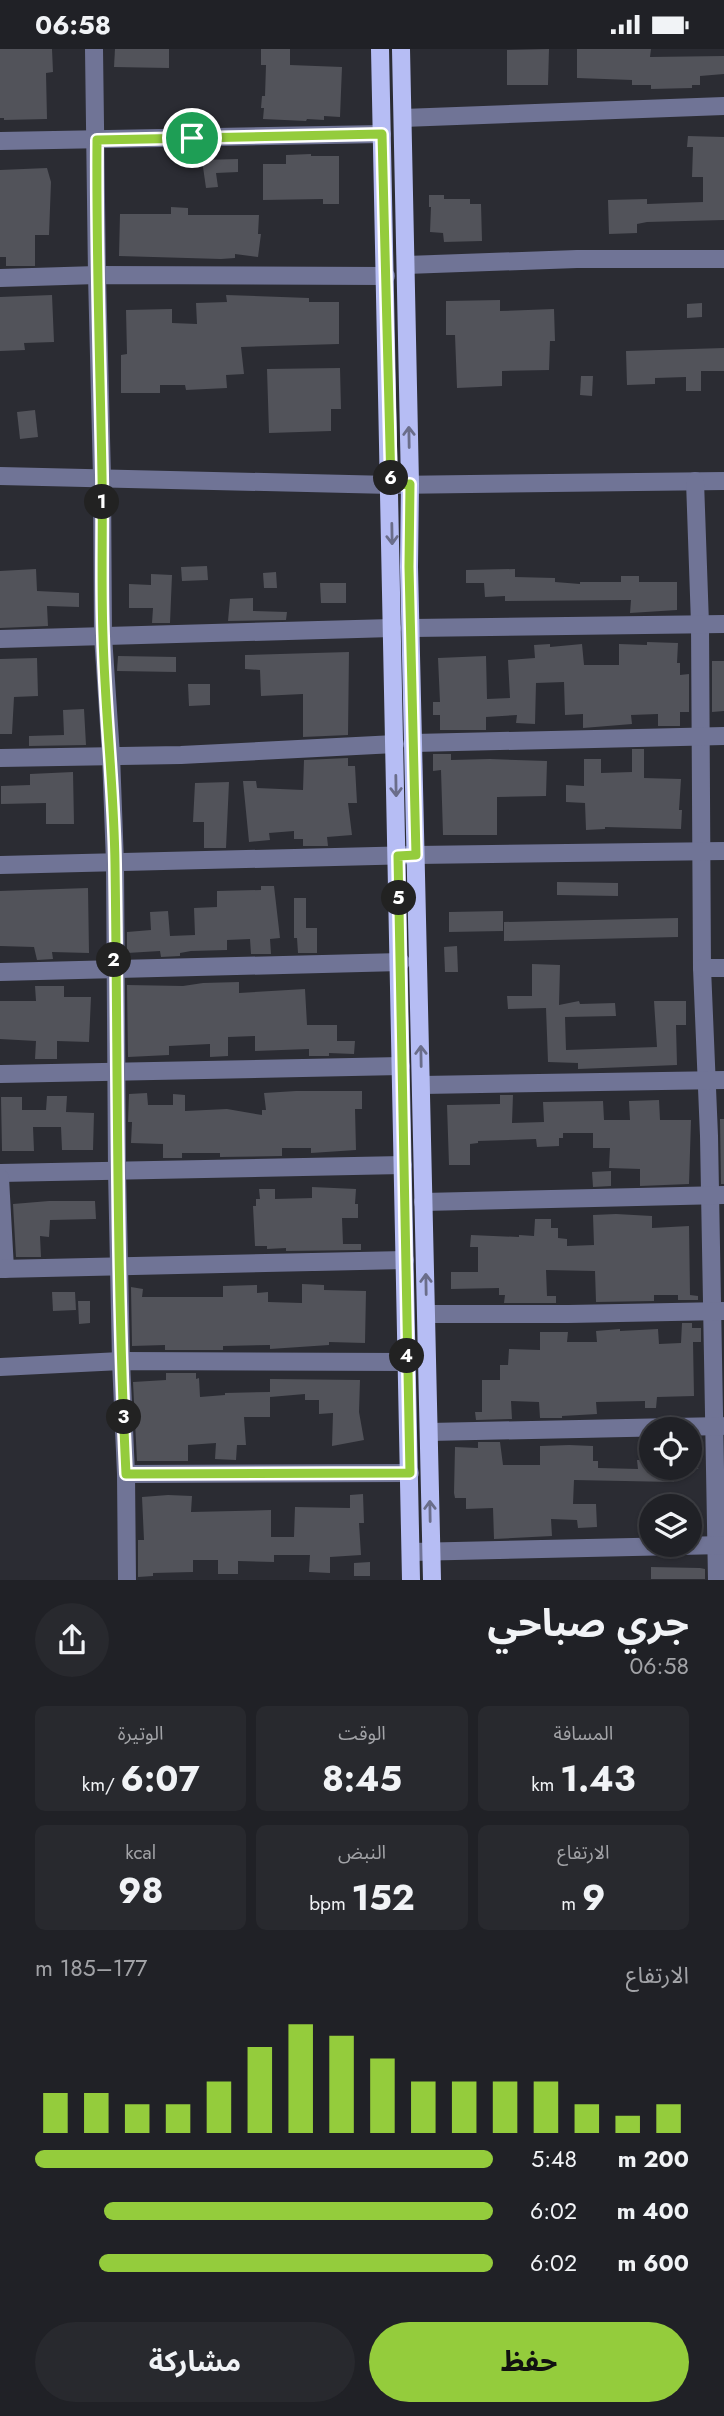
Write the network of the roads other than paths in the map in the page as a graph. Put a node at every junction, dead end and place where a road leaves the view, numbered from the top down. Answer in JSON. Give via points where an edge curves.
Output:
{"nodes":[{"id":1,"x":94,"y":49,"type":"edge"},
{"id":2,"x":380,"y":49,"type":"edge"},
{"id":3,"x":401,"y":49,"type":"edge"},
{"id":4,"x":724,"y":106,"type":"edge"},
{"id":5,"x":403,"y":118,"type":"junction"},
{"id":6,"x":382,"y":134,"type":"junction"},
{"id":7,"x":97,"y":140,"type":"junction"},
{"id":8,"x":0,"y":141,"type":"edge"},
{"id":9,"x":724,"y":259,"type":"edge"},
{"id":10,"x":406,"y":265,"type":"junction"},
{"id":11,"x":96,"y":275,"type":"junction"},
{"id":12,"x":386,"y":275,"type":"junction"},
{"id":13,"x":0,"y":278,"type":"edge"},
{"id":14,"x":0,"y":476,"type":"edge"},
{"id":15,"x":102,"y":478,"type":"junction"},
{"id":16,"x":695,"y":481,"type":"junction"},
{"id":17,"x":724,"y":481,"type":"edge"},
{"id":18,"x":410,"y":484,"type":"junction"},
{"id":19,"x":391,"y":485,"type":"junction"},
{"id":20,"x":700,"y":624,"type":"junction"},
{"id":21,"x":724,"y":624,"type":"edge"},
{"id":22,"x":392,"y":628,"type":"junction"},
{"id":23,"x":412,"y":628,"type":"junction"},
{"id":24,"x":103,"y":636,"type":"junction"},
{"id":25,"x":0,"y":639,"type":"edge"},
{"id":26,"x":724,"y":736,"type":"edge"},
{"id":27,"x":700,"y":737,"type":"junction"},
{"id":28,"x":414,"y":743,"type":"junction"},
{"id":29,"x":395,"y":744,"type":"junction"},
{"id":30,"x":111,"y":755,"type":"junction"},
{"id":31,"x":0,"y":758,"type":"edge"},
{"id":32,"x":724,"y":851,"type":"edge"},
{"id":33,"x":701,"y":852,"type":"junction"},
{"id":34,"x":416,"y":855,"type":"junction"},
{"id":35,"x":398,"y":856,"type":"junction"},
{"id":36,"x":115,"y":863,"type":"junction"},
{"id":37,"x":0,"y":865,"type":"edge"},
{"id":38,"x":401,"y":962,"type":"junction"},
{"id":39,"x":114,"y":968,"type":"junction"},
{"id":40,"x":702,"y":968,"type":"junction"},
{"id":41,"x":724,"y":968,"type":"edge"},
{"id":42,"x":0,"y":972,"type":"edge"},
{"id":43,"x":401,"y":1066,"type":"junction"},
{"id":44,"x":117,"y":1070,"type":"junction"},
{"id":45,"x":0,"y":1074,"type":"edge"},
{"id":46,"x":716,"y":1079,"type":"edge"},
{"id":47,"x":422,"y":1085,"type":"junction"},
{"id":48,"x":403,"y":1165,"type":"junction"},
{"id":49,"x":117,"y":1170,"type":"junction"},
{"id":50,"x":0,"y":1173,"type":"edge"},
{"id":51,"x":0,"y":1178,"type":"edge"},
{"id":52,"x":717,"y":1195,"type":"edge"},
{"id":53,"x":423,"y":1202,"type":"junction"},
{"id":54,"x":405,"y":1260,"type":"junction"},
{"id":55,"x":119,"y":1267,"type":"junction"},
{"id":56,"x":3,"y":1269,"type":"edge"},
{"id":57,"x":718,"y":1311,"type":"edge"},
{"id":58,"x":426,"y":1314,"type":"junction"},
{"id":59,"x":121,"y":1361,"type":"junction"},
{"id":60,"x":407,"y":1362,"type":"junction"},
{"id":61,"x":0,"y":1367,"type":"edge"},
{"id":62,"x":719,"y":1426,"type":"edge"},
{"id":63,"x":429,"y":1432,"type":"junction"},
{"id":64,"x":410,"y":1473,"type":"junction"},
{"id":65,"x":126,"y":1474,"type":"junction"},
{"id":66,"x":720,"y":1545,"type":"edge"},
{"id":67,"x":431,"y":1551,"type":"junction"},
{"id":68,"x":411,"y":1552,"type":"junction"},
{"id":69,"x":127,"y":1580,"type":"edge"},
{"id":70,"x":411,"y":1580,"type":"edge"},
{"id":71,"x":432,"y":1580,"type":"edge"},
{"id":72,"x":717,"y":1580,"type":"edge"}],
"edges":[{"from":1,"to":7,"type":"street"},
{"from":2,"to":6,"type":"main road"},
{"from":3,"to":5,"type":"main road"},
{"from":4,"to":5,"type":"street"},
{"from":5,"to":10,"type":"main road"},
{"from":6,"to":7,"type":"street"},
{"from":6,"to":12,"type":"main road"},
{"from":7,"to":8,"type":"street"},
{"from":7,"to":11,"type":"street"},
{"from":9,"to":10,"type":"street"},
{"from":18,"to":10,"type":"main road","one_way":true},
{"from":11,"to":12,"type":"street"},
{"from":11,"to":13,"type":"street"},
{"from":11,"to":15,"type":"street"},
{"from":12,"to":19,"type":"main road"},
{"from":14,"to":15,"type":"street"},
{"from":15,"to":19,"type":"street"},
{"from":15,"to":24,"type":"street"},
{"from":16,"to":17,"type":"street"},
{"from":16,"to":18,"type":"street"},
{"from":16,"to":20,"type":"street"},
{"from":18,"to":19,"type":"street"},
{"from":18,"to":23,"type":"main road"},
{"from":19,"to":22,"type":"main road","one_way":true},
{"from":20,"to":21,"type":"street"},
{"from":20,"to":23,"type":"street"},
{"from":20,"to":27,"type":"street"},
{"from":22,"to":24,"type":"street"},
{"from":22,"to":29,"type":"main road"},
{"from":23,"to":28,"type":"main road"},
{"from":24,"to":25,"type":"street"},
{"from":24,"to":30,"type":"street"},
{"from":26,"to":27,"type":"street"},
{"from":27,"to":28,"type":"street"},
{"from":27,"to":33,"type":"street"},
{"from":28,"to":34,"type":"main road"},
{"from":29,"to":30,"type":"street"},
{"from":29,"to":35,"type":"main road","one_way":true},
{"from":30,"to":31,"type":"street"},
{"from":30,"to":36,"type":"street"},
{"from":32,"to":33,"type":"street"},
{"from":33,"to":34,"type":"street"},
{"from":33,"to":40,"type":"street"},
{"from":34,"to":35,"type":"street"},
{"from":47,"to":34,"type":"main road","one_way":true},
{"from":35,"to":36,"type":"street"},
{"from":35,"to":38,"type":"main road"},
{"from":36,"to":37,"type":"street"},
{"from":36,"to":39,"type":"street"},
{"from":38,"to":39,"type":"street"},
{"from":38,"to":43,"type":"main road"},
{"from":39,"to":42,"type":"street"},
{"from":39,"to":44,"type":"street"},
{"from":40,"to":41,"type":"street"},
{"from":40,"to":46,"type":"street"},
{"from":43,"to":44,"type":"street"},
{"from":43,"to":48,"type":"main road"},
{"from":44,"to":45,"type":"street"},
{"from":44,"to":49,"type":"street"},
{"from":46,"to":47,"type":"street"},
{"from":46,"to":52,"type":"street"},
{"from":47,"to":53,"type":"main road"},
{"from":48,"to":49,"type":"street"},
{"from":48,"to":54,"type":"main road"},
{"from":49,"to":50,"type":"street"},
{"from":49,"to":55,"type":"street"},
{"from":51,"to":56,"type":"street"},
{"from":52,"to":53,"type":"street"},
{"from":52,"to":57,"type":"street"},
{"from":58,"to":53,"type":"main road","one_way":true},
{"from":54,"to":55,"type":"street"},
{"from":54,"to":60,"type":"main road"},
{"from":55,"to":56,"type":"street"},
{"from":55,"to":59,"type":"street"},
{"from":57,"to":58,"type":"street"},
{"from":57,"to":62,"type":"street"},
{"from":58,"to":63,"type":"main road"},
{"from":59,"to":60,"type":"street"},
{"from":59,"to":61,"type":"street"},
{"from":59,"to":65,"type":"street"},
{"from":60,"to":64,"type":"main road"},
{"from":62,"to":63,"type":"street"},
{"from":62,"to":66,"type":"street"},
{"from":67,"to":63,"type":"main road","one_way":true},
{"from":64,"to":65,"type":"street"},
{"from":64,"to":68,"type":"main road"},
{"from":65,"to":69,"type":"street"},
{"from":66,"to":67,"type":"street"},
{"from":66,"to":72,"type":"street"},
{"from":67,"to":68,"type":"street"},
{"from":67,"to":71,"type":"main road"},
{"from":68,"to":70,"type":"main road"}]}
